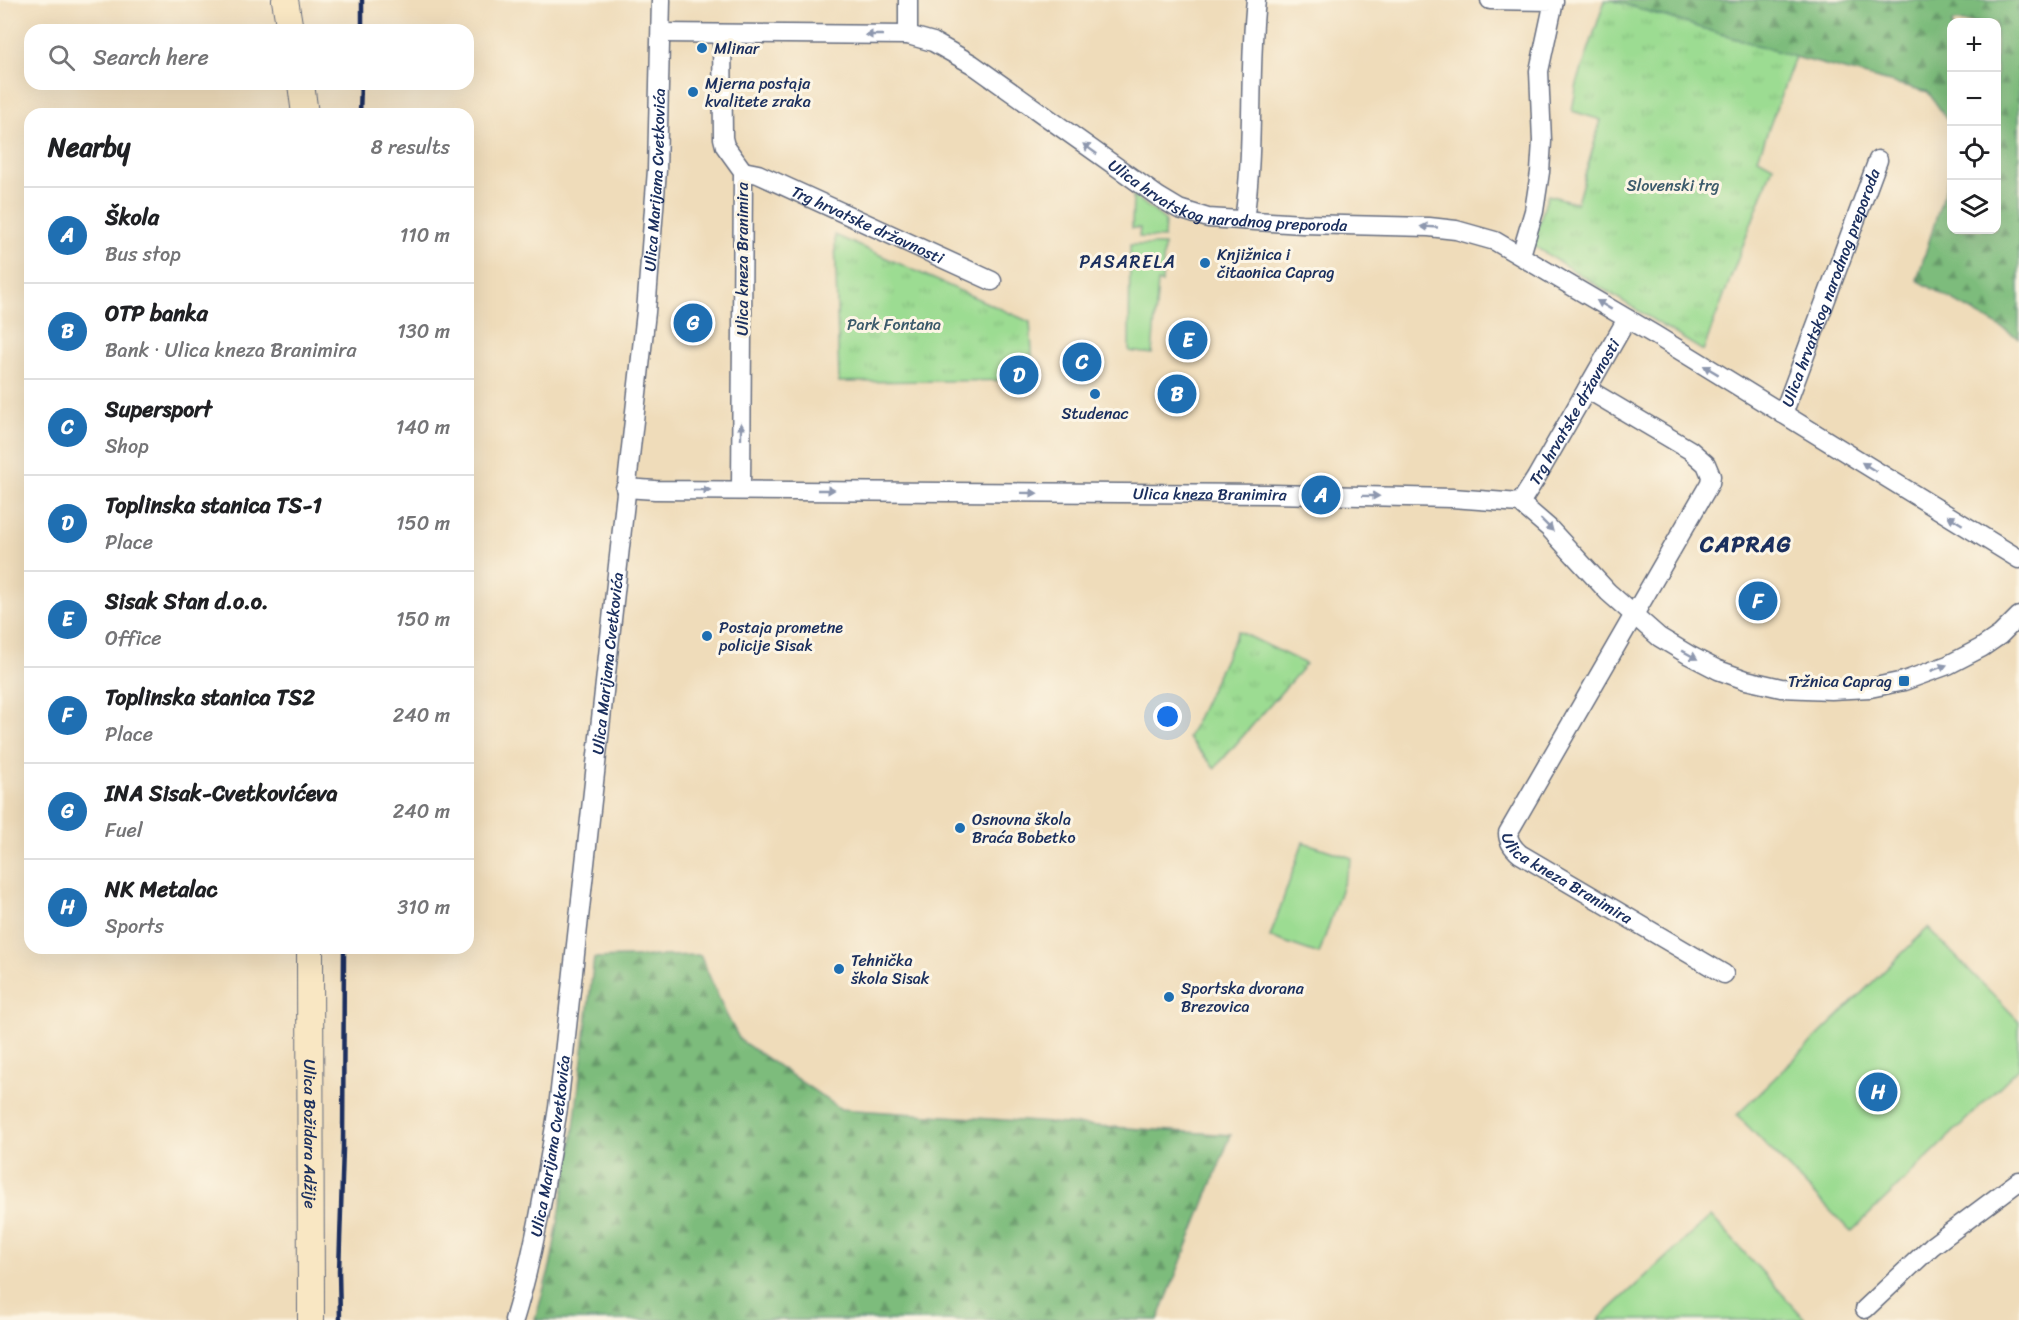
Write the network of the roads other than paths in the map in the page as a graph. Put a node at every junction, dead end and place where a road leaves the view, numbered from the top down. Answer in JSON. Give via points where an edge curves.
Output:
{"nodes":[{"id":1,"x":285,"y":0,"type":"edge"},
{"id":2,"x":661,"y":0,"type":"edge"},
{"id":3,"x":908,"y":0,"type":"edge"},
{"id":4,"x":1256,"y":0,"type":"edge"},
{"id":5,"x":1490,"y":0,"type":"edge"},
{"id":6,"x":289,"y":24,"type":"edge"},
{"id":7,"x":661,"y":33,"type":"junction"},
{"id":8,"x":722,"y":34,"type":"junction"},
{"id":9,"x":908,"y":35,"type":"junction"},
{"id":10,"x":302,"y":90,"type":"edge"},
{"id":11,"x":304,"y":108,"type":"edge"},
{"id":12,"x":1878,"y":160,"type":"dead end"},
{"id":13,"x":743,"y":171,"type":"junction"},
{"id":14,"x":1244,"y":220,"type":"junction"},
{"id":15,"x":1521,"y":255,"type":"junction"},
{"id":16,"x":992,"y":281,"type":"dead end"},
{"id":17,"x":1627,"y":319,"type":"junction"},
{"id":18,"x":1587,"y":389,"type":"junction"},
{"id":19,"x":1783,"y":414,"type":"junction"},
{"id":20,"x":625,"y":488,"type":"junction"},
{"id":21,"x":741,"y":490,"type":"junction"},
{"id":22,"x":1520,"y":502,"type":"junction"},
{"id":23,"x":2019,"y":559,"type":"edge"},
{"id":24,"x":1633,"y":615,"type":"junction"},
{"id":25,"x":2019,"y":616,"type":"edge"},
{"id":26,"x":310,"y":954,"type":"edge"},
{"id":27,"x":1724,"y":974,"type":"dead end"},
{"id":28,"x":2019,"y":1181,"type":"edge"},
{"id":29,"x":1865,"y":1309,"type":"dead end"},
{"id":30,"x":311,"y":1320,"type":"edge"},
{"id":31,"x":514,"y":1320,"type":"edge"}],
"edges":[{"from":1,"to":6,"type":"main road"},
{"from":2,"to":7,"type":"street","name":"Ulica Marijana Cvetkovića"},
{"from":3,"to":9,"type":"street"},
{"from":4,"to":14,"type":"street"},
{"from":5,"to":15,"type":"street","via":[[1554,1],[1539,71],[1540,172]]},
{"from":7,"to":8,"type":"street","name":"Ulica hrvatskog narodnog preporoda"},
{"from":7,"to":20,"type":"street","name":"Ulica Marijana Cvetkovića","via":[[657,170],[646,312]]},
{"from":9,"to":8,"type":"street","name":"Ulica hrvatskog narodnog preporoda","one_way":true},
{"from":8,"to":13,"type":"street","name":"Ulica kneza Branimira","via":[[723,138]]},
{"from":14,"to":9,"type":"street","name":"Ulica hrvatskog narodnog preporoda","one_way":true,"via":[[1208,218],[1179,209],[972,64],[933,42]]},
{"from":10,"to":11,"type":"main road"},
{"from":12,"to":19,"type":"street","name":"Ulica hrvatskog narodnog preporoda"},
{"from":13,"to":16,"type":"street","name":"Trg hrvatske državnosti","via":[[758,174]]},
{"from":21,"to":13,"type":"street","name":"Ulica kneza Branimira","one_way":true},
{"from":15,"to":14,"type":"street","name":"Ulica hrvatskog narodnog preporoda","one_way":true,"via":[[1495,241],[1456,230]]},
{"from":17,"to":15,"type":"street","name":"Ulica hrvatskog narodnog preporoda","one_way":true},
{"from":17,"to":18,"type":"street","name":"Trg hrvatske državnosti"},
{"from":19,"to":17,"type":"street","name":"Ulica hrvatskog narodnog preporoda","one_way":true},
{"from":18,"to":22,"type":"street","name":"Trg hrvatske državnosti"},
{"from":18,"to":24,"type":"street","name":"Ulica kneza Branimira","via":[[1690,450],[1706,464],[1711,476]]},
{"from":23,"to":19,"type":"street","name":"Ulica hrvatskog narodnog preporoda","one_way":true},
{"from":20,"to":21,"type":"street","name":"Ulica kneza Branimira","one_way":true},
{"from":20,"to":31,"type":"street","name":"Ulica Marijana Cvetkovića","via":[[558,1108],[541,1212]]},
{"from":21,"to":22,"type":"street","name":"Ulica kneza Branimira","one_way":true,"via":[[1272,494]]},
{"from":22,"to":24,"type":"street","one_way":true},
{"from":24,"to":25,"type":"street","one_way":true,"via":[[1659,637],[1718,670],[1781,688],[1832,690],[1870,688],[1934,670],[1981,648]]},
{"from":24,"to":27,"type":"street","name":"Ulica kneza Branimira","via":[[1508,832],[1509,840],[1520,854]]},
{"from":26,"to":30,"type":"main road","name":"Ulica Božidara Adžije"},
{"from":28,"to":29,"type":"street","via":[[1932,1246]]}]}
